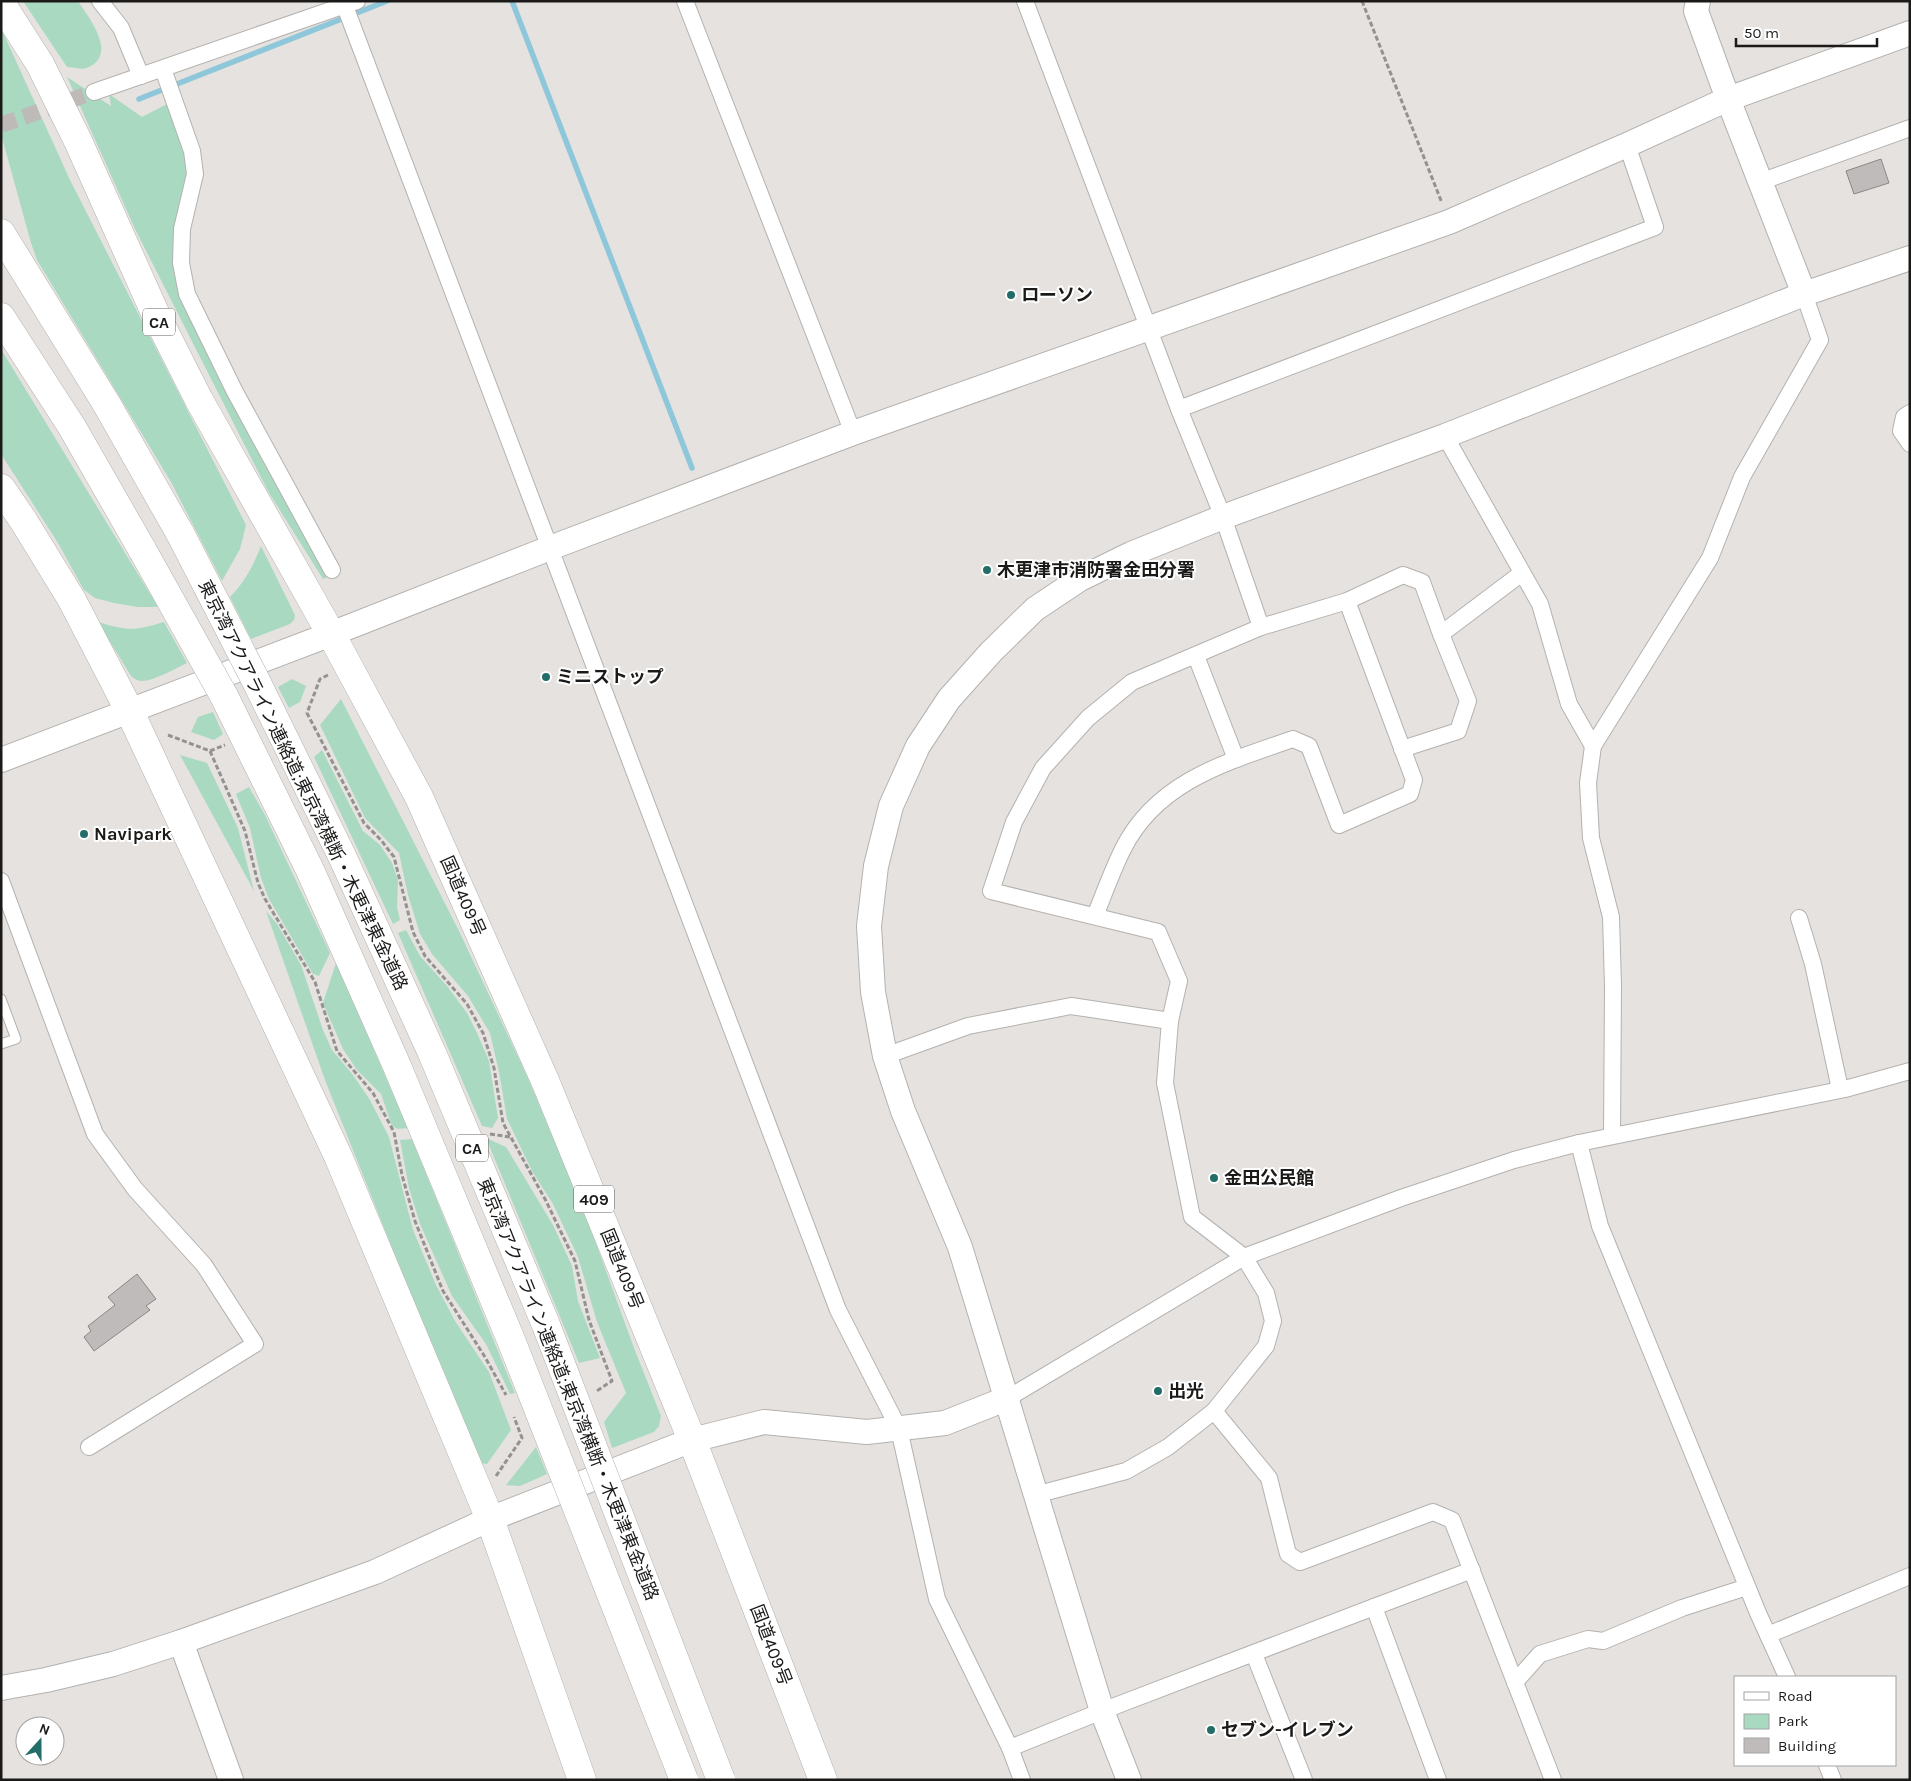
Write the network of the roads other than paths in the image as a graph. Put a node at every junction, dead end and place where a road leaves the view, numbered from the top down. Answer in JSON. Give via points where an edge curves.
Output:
{"nodes":[{"id":1,"x":100,"y":1,"type":"edge"},
{"id":2,"x":685,"y":1,"type":"edge"},
{"id":3,"x":1025,"y":1,"type":"edge"},
{"id":4,"x":1698,"y":1,"type":"edge"},
{"id":5,"x":1,"y":4,"type":"edge"},
{"id":6,"x":348,"y":4,"type":"edge"},
{"id":7,"x":1910,"y":33,"type":"edge"},
{"id":8,"x":164,"y":72,"type":"junction"},
{"id":9,"x":141,"y":76,"type":"junction"},
{"id":10,"x":94,"y":92,"type":"tunnel mouth"},
{"id":11,"x":1728,"y":99,"type":"junction"},
{"id":12,"x":1910,"y":128,"type":"edge"},
{"id":13,"x":1627,"y":145,"type":"junction"},
{"id":14,"x":1760,"y":182,"type":"junction"},
{"id":15,"x":1,"y":233,"type":"edge"},
{"id":16,"x":1910,"y":258,"type":"edge"},
{"id":17,"x":1804,"y":294,"type":"junction"},
{"id":18,"x":1,"y":317,"type":"edge"},
{"id":19,"x":1150,"y":328,"type":"junction"},
{"id":20,"x":1179,"y":408,"type":"junction"},
{"id":21,"x":1910,"y":413,"type":"edge"},
{"id":22,"x":853,"y":433,"type":"junction"},
{"id":23,"x":1445,"y":436,"type":"junction"},
{"id":24,"x":1910,"y":444,"type":"edge"},
{"id":25,"x":1,"y":488,"type":"edge"},
{"id":26,"x":1223,"y":517,"type":"junction"},
{"id":27,"x":550,"y":548,"type":"junction"},
{"id":28,"x":332,"y":570,"type":"dead end"},
{"id":29,"x":1522,"y":573,"type":"junction"},
{"id":30,"x":1346,"y":601,"type":"junction"},
{"id":31,"x":1261,"y":627,"type":"junction"},
{"id":32,"x":331,"y":634,"type":"junction"},
{"id":33,"x":1441,"y":634,"type":"junction"},
{"id":34,"x":1196,"y":656,"type":"junction"},
{"id":35,"x":130,"y":710,"type":"junction"},
{"id":36,"x":1593,"y":746,"type":"junction"},
{"id":37,"x":1402,"y":749,"type":"junction"},
{"id":38,"x":1236,"y":759,"type":"junction"},
{"id":39,"x":1,"y":760,"type":"edge"},
{"id":40,"x":1,"y":881,"type":"edge"},
{"id":41,"x":1095,"y":916,"type":"junction"},
{"id":42,"x":1799,"y":918,"type":"dead end"},
{"id":43,"x":1,"y":999,"type":"edge"},
{"id":44,"x":1170,"y":1021,"type":"junction"},
{"id":45,"x":1,"y":1044,"type":"edge"},
{"id":46,"x":885,"y":1056,"type":"junction"},
{"id":47,"x":1910,"y":1071,"type":"edge"},
{"id":48,"x":1840,"y":1090,"type":"junction"},
{"id":49,"x":1612,"y":1136,"type":"junction"},
{"id":50,"x":1579,"y":1143,"type":"junction"},
{"id":51,"x":1244,"y":1257,"type":"junction"},
{"id":52,"x":1008,"y":1398,"type":"junction"},
{"id":53,"x":1214,"y":1410,"type":"junction"},
{"id":54,"x":899,"y":1429,"type":"junction"},
{"id":55,"x":692,"y":1440,"type":"junction"},
{"id":56,"x":89,"y":1447,"type":"dead end"},
{"id":57,"x":1035,"y":1495,"type":"junction"},
{"id":58,"x":490,"y":1519,"type":"junction"},
{"id":59,"x":1472,"y":1570,"type":"junction"},
{"id":60,"x":1910,"y":1576,"type":"edge"},
{"id":61,"x":1747,"y":1587,"type":"junction"},
{"id":62,"x":1374,"y":1607,"type":"junction"},
{"id":63,"x":1768,"y":1635,"type":"junction"},
{"id":64,"x":181,"y":1642,"type":"junction"},
{"id":65,"x":1254,"y":1654,"type":"junction"},
{"id":66,"x":1787,"y":1676,"type":"edge"},
{"id":67,"x":1515,"y":1682,"type":"junction"},
{"id":68,"x":1,"y":1688,"type":"edge"},
{"id":69,"x":1102,"y":1711,"type":"junction"},
{"id":70,"x":1010,"y":1748,"type":"junction"},
{"id":71,"x":1826,"y":1766,"type":"edge"},
{"id":72,"x":231,"y":1780,"type":"edge"},
{"id":73,"x":582,"y":1780,"type":"edge"},
{"id":74,"x":684,"y":1780,"type":"edge"},
{"id":75,"x":721,"y":1780,"type":"edge"},
{"id":76,"x":823,"y":1780,"type":"edge"},
{"id":77,"x":1022,"y":1780,"type":"edge"},
{"id":78,"x":1129,"y":1780,"type":"edge"},
{"id":79,"x":1304,"y":1780,"type":"edge"},
{"id":80,"x":1438,"y":1780,"type":"edge"},
{"id":81,"x":1553,"y":1780,"type":"edge"},
{"id":82,"x":1833,"y":1780,"type":"edge"}],
"edges":[{"from":1,"to":9,"type":"street","via":[[120,28]]},
{"from":2,"to":22,"type":"street"},
{"from":3,"to":19,"type":"street"},
{"from":4,"to":11,"type":"street","via":[[1696,11]]},
{"from":5,"to":32,"type":"highway","number":"CA","via":[[40,64],[156,315],[199,400]]},
{"from":6,"to":8,"type":"street"},
{"from":6,"to":27,"type":"street","via":[[354,28]]},
{"from":7,"to":11,"type":"street"},
{"from":8,"to":9,"type":"street"},
{"from":8,"to":28,"type":"street","via":[[192,151],[195,174],[182,230],[181,263],[187,294],[234,390]]},
{"from":9,"to":10,"type":"street"},
{"from":11,"to":13,"type":"street"},
{"from":11,"to":14,"type":"street"},
{"from":12,"to":14,"type":"street"},
{"from":13,"to":19,"type":"street","via":[[1449,222]]},
{"from":13,"to":20,"type":"street","via":[[1655,227]]},
{"from":14,"to":17,"type":"street"},
{"from":15,"to":75,"type":"highway","name":"東京湾アクアライン連絡道;東京湾横断・木更津東金道路","number":"CA","bridge":true,"via":[[106,403],[181,535],[342,856],[432,1053],[546,1325]]},
{"from":16,"to":17,"type":"street"},
{"from":17,"to":23,"type":"street"},
{"from":17,"to":36,"type":"street","via":[[1820,340],[1742,477],[1710,558]]},
{"from":18,"to":74,"type":"highway","name":"東京湾アクアライン連絡道;東京湾横断・木更津東金道路","number":"CA","bridge":true,"via":[[72,427],[143,551],[233,714],[310,870],[397,1066],[511,1340]]},
{"from":19,"to":20,"type":"street"},
{"from":19,"to":22,"type":"street"},
{"from":20,"to":26,"type":"street"},
{"from":21,"to":24,"type":"street","via":[[1904,417],[1901,431]]},
{"from":22,"to":27,"type":"street"},
{"from":23,"to":26,"type":"street"},
{"from":23,"to":29,"type":"street"},
{"from":25,"to":35,"type":"highway","via":[[72,600]]},
{"from":26,"to":31,"type":"street"},
{"from":26,"to":46,"type":"street","via":[[1131,554],[1080,579],[1035,609],[949,700],[918,746],[891,806],[876,866],[869,926],[873,992]]},
{"from":27,"to":32,"type":"street"},
{"from":27,"to":54,"type":"street","via":[[838,1310]]},
{"from":29,"to":33,"type":"street"},
{"from":29,"to":36,"type":"street","via":[[1540,604],[1569,704]]},
{"from":30,"to":31,"type":"street"},
{"from":30,"to":33,"type":"street","via":[[1403,575],[1412,578],[1422,582]]},
{"from":30,"to":37,"type":"street"},
{"from":31,"to":34,"type":"street"},
{"from":32,"to":35,"type":"street"},
{"from":32,"to":55,"type":"highway","name":"国道409号","number":"409","via":[[419,797],[546,1083]]},
{"from":33,"to":37,"type":"street","via":[[1468,701],[1458,731]]},
{"from":34,"to":38,"type":"street"},
{"from":34,"to":41,"type":"street","via":[[1132,682],[1088,718],[1043,768],[1014,822],[991,891]]},
{"from":35,"to":39,"type":"street"},
{"from":35,"to":58,"type":"highway","via":[[338,1156]]},
{"from":36,"to":49,"type":"street","via":[[1588,782],[1591,838],[1611,916]]},
{"from":37,"to":38,"type":"street","via":[[1414,780],[1410,794],[1339,825],[1309,746],[1294,739]]},
{"from":38,"to":41,"type":"street","via":[[1182,784],[1148,812],[1123,848]]},
{"from":40,"to":56,"type":"street","via":[[95,1134],[135,1189],[204,1265],[255,1344]]},
{"from":41,"to":44,"type":"street","via":[[1158,932],[1179,981]]},
{"from":42,"to":48,"type":"street","via":[[1813,964]]},
{"from":43,"to":45,"type":"lane","via":[[16,1039]]},
{"from":44,"to":46,"type":"street","via":[[1072,1006],[968,1026]]},
{"from":44,"to":51,"type":"street","via":[[1165,1083],[1192,1217]]},
{"from":46,"to":52,"type":"street","via":[[903,1111],[960,1247]]},
{"from":47,"to":48,"type":"street"},
{"from":48,"to":49,"type":"street"},
{"from":49,"to":50,"type":"street"},
{"from":50,"to":51,"type":"street","via":[[1514,1160],[1410,1195]]},
{"from":50,"to":61,"type":"street","via":[[1600,1226]]},
{"from":51,"to":52,"type":"street"},
{"from":51,"to":53,"type":"street","via":[[1266,1292],[1273,1321],[1266,1346]]},
{"from":52,"to":54,"type":"street","via":[[945,1423]]},
{"from":52,"to":57,"type":"street"},
{"from":53,"to":57,"type":"street","via":[[1168,1447],[1126,1471]]},
{"from":53,"to":59,"type":"street","via":[[1269,1478],[1288,1554],[1300,1562],[1433,1512],[1452,1520]]},
{"from":54,"to":55,"type":"street","via":[[867,1432],[764,1422]]},
{"from":54,"to":70,"type":"street","via":[[937,1599]]},
{"from":55,"to":58,"type":"street"},
{"from":55,"to":76,"type":"highway","name":"国道409号","number":"409"},
{"from":57,"to":69,"type":"street"},
{"from":58,"to":64,"type":"street","via":[[375,1572]]},
{"from":58,"to":73,"type":"highway"},
{"from":59,"to":62,"type":"street"},
{"from":59,"to":67,"type":"street"},
{"from":60,"to":63,"type":"street"},
{"from":61,"to":63,"type":"street"},
{"from":61,"to":67,"type":"street","via":[[1682,1608],[1603,1641],[1588,1639],[1540,1654]]},
{"from":62,"to":65,"type":"street"},
{"from":62,"to":80,"type":"street"},
{"from":63,"to":66,"type":"street"},
{"from":64,"to":68,"type":"street","via":[[113,1664]]},
{"from":64,"to":72,"type":"street"},
{"from":65,"to":69,"type":"street"},
{"from":65,"to":79,"type":"street"},
{"from":67,"to":81,"type":"street"},
{"from":69,"to":70,"type":"street"},
{"from":69,"to":78,"type":"street"},
{"from":70,"to":77,"type":"street"},
{"from":71,"to":82,"type":"street"}]}
